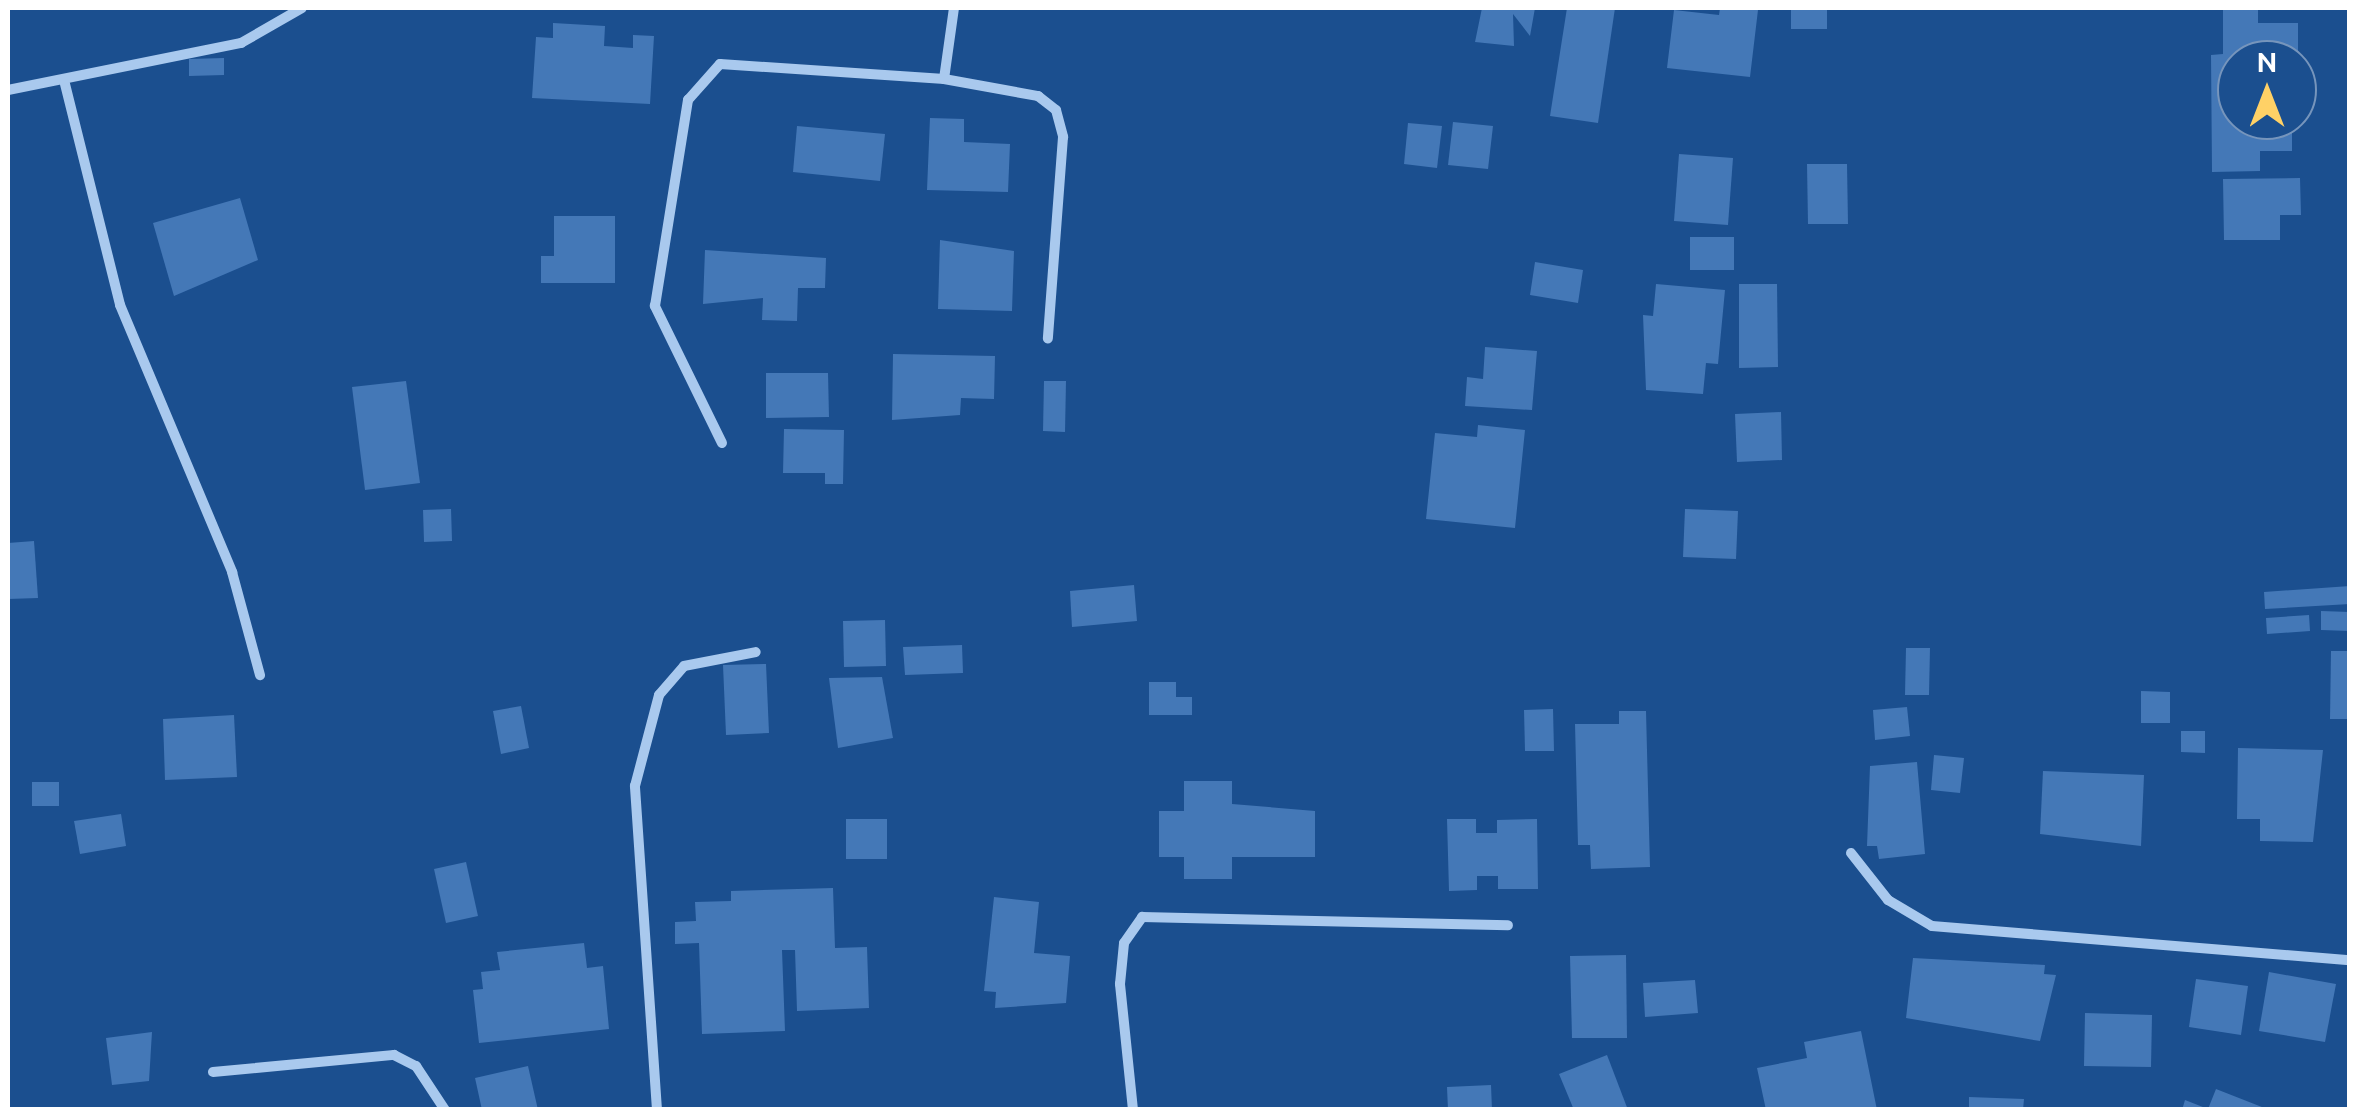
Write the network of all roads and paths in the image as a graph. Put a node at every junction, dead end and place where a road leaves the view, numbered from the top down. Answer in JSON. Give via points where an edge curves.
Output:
{"nodes":[{"id":1,"x":302,"y":8,"type":"edge"},
{"id":2,"x":954,"y":8,"type":"edge"},
{"id":3,"x":944,"y":79,"type":"junction"},
{"id":4,"x":64,"y":80,"type":"junction"},
{"id":5,"x":8,"y":90,"type":"edge"},
{"id":6,"x":1048,"y":338,"type":"dead end"},
{"id":7,"x":722,"y":443,"type":"dead end"},
{"id":8,"x":756,"y":652,"type":"dead end"},
{"id":9,"x":260,"y":675,"type":"dead end"},
{"id":10,"x":1851,"y":853,"type":"dead end"},
{"id":11,"x":1508,"y":925,"type":"dead end"},
{"id":12,"x":2350,"y":960,"type":"edge"},
{"id":13,"x":213,"y":1072,"type":"dead end"},
{"id":14,"x":445,"y":1110,"type":"edge"},
{"id":15,"x":658,"y":1110,"type":"edge"},
{"id":16,"x":1133,"y":1110,"type":"edge"}],
"edges":[{"from":1,"to":4,"type":"street","via":[[241,43]]},
{"from":2,"to":3,"type":"street"},
{"from":3,"to":6,"type":"street","via":[[1038,96],[1056,110],[1063,137]]},
{"from":3,"to":7,"type":"street","via":[[750,62],[701,76],[688,100],[654,306]]},
{"from":4,"to":5,"type":"street"},
{"from":4,"to":9,"type":"street","via":[[120,305],[232,572]]},
{"from":8,"to":15,"type":"street","via":[[684,666],[659,696],[635,786]]},
{"from":10,"to":12,"type":"street","via":[[1888,900],[1932,926]]},
{"from":11,"to":16,"type":"street","via":[[1142,917],[1124,943],[1120,984]]},
{"from":13,"to":14,"type":"street","via":[[394,1055],[416,1066]]}]}
